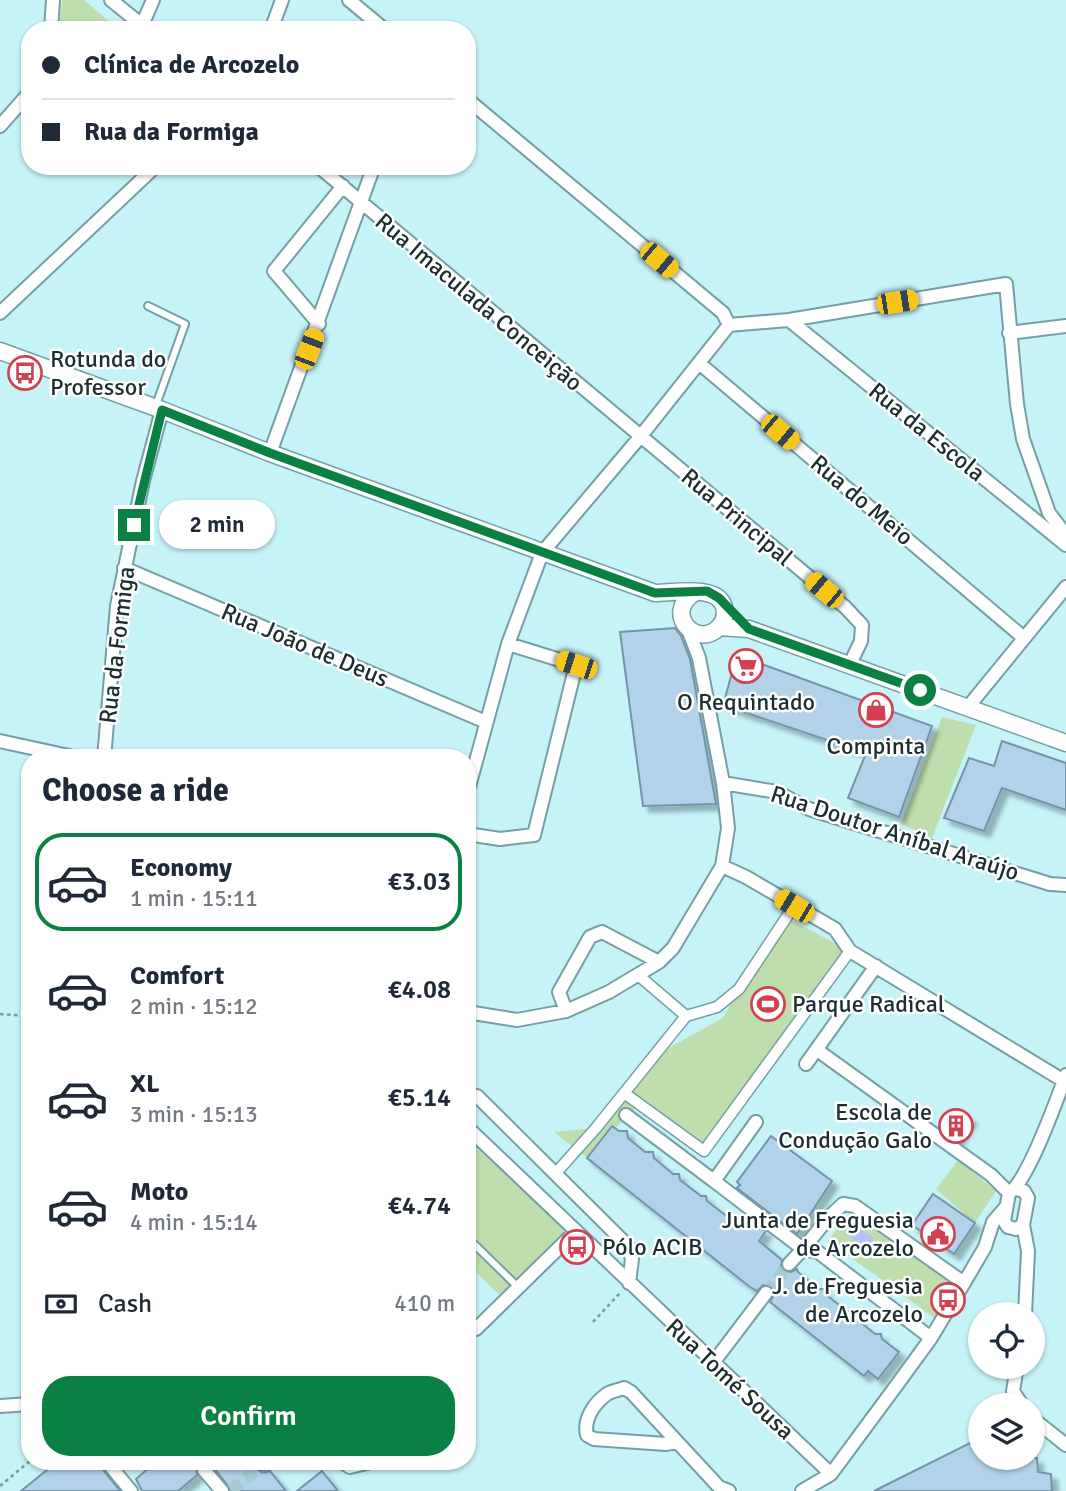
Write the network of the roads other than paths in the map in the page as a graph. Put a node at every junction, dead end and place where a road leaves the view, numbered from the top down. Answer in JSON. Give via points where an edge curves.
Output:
{"nodes":[{"id":1,"x":53,"y":0,"type":"edge"},
{"id":2,"x":111,"y":0,"type":"edge"},
{"id":3,"x":153,"y":0,"type":"edge"},
{"id":4,"x":282,"y":0,"type":"edge"},
{"id":5,"x":349,"y":0,"type":"edge"},
{"id":6,"x":52,"y":21,"type":"edge"},
{"id":7,"x":137,"y":21,"type":"edge"},
{"id":8,"x":147,"y":21,"type":"edge"},
{"id":9,"x":274,"y":21,"type":"edge"},
{"id":10,"x":374,"y":21,"type":"edge"},
{"id":11,"x":21,"y":103,"type":"edge"},
{"id":12,"x":476,"y":107,"type":"edge"},
{"id":13,"x":0,"y":126,"type":"edge"},
{"id":14,"x":146,"y":175,"type":"edge"},
{"id":15,"x":329,"y":175,"type":"edge"},
{"id":16,"x":371,"y":175,"type":"edge"},
{"id":17,"x":343,"y":186,"type":"junction"},
{"id":18,"x":361,"y":202,"type":"junction"},
{"id":19,"x":148,"y":306,"type":"dead end"},
{"id":20,"x":0,"y":313,"type":"edge"},
{"id":21,"x":789,"y":320,"type":"junction"},
{"id":22,"x":319,"y":324,"type":"junction"},
{"id":23,"x":729,"y":325,"type":"junction"},
{"id":24,"x":1066,"y":326,"type":"edge"},
{"id":25,"x":1009,"y":334,"type":"junction"},
{"id":26,"x":0,"y":351,"type":"edge"},
{"id":27,"x":699,"y":363,"type":"junction"},
{"id":28,"x":159,"y":409,"type":"junction"},
{"id":29,"x":640,"y":437,"type":"junction"},
{"id":30,"x":270,"y":453,"type":"junction"},
{"id":31,"x":1066,"y":535,"type":"edge"},
{"id":32,"x":1066,"y":545,"type":"edge"},
{"id":33,"x":542,"y":553,"type":"junction"},
{"id":34,"x":124,"y":568,"type":"junction"},
{"id":35,"x":1066,"y":587,"type":"edge"},
{"id":36,"x":655,"y":593,"type":"junction"},
{"id":37,"x":694,"y":593,"type":"junction"},
{"id":38,"x":723,"y":604,"type":"junction"},
{"id":39,"x":685,"y":625,"type":"junction"},
{"id":40,"x":749,"y":629,"type":"junction"},
{"id":41,"x":715,"y":630,"type":"junction"},
{"id":42,"x":1024,"y":638,"type":"junction"},
{"id":43,"x":508,"y":644,"type":"junction"},
{"id":44,"x":699,"y":658,"type":"junction"},
{"id":45,"x":849,"y":666,"type":"junction"},
{"id":46,"x":968,"y":707,"type":"junction"},
{"id":47,"x":486,"y":722,"type":"junction"},
{"id":48,"x":0,"y":741,"type":"edge"},
{"id":49,"x":1066,"y":743,"type":"edge"},
{"id":50,"x":37,"y":749,"type":"edge"},
{"id":51,"x":105,"y":749,"type":"edge"},
{"id":52,"x":476,"y":760,"type":"edge"},
{"id":53,"x":723,"y":783,"type":"junction"},
{"id":54,"x":476,"y":835,"type":"edge"},
{"id":55,"x":722,"y":866,"type":"junction"},
{"id":56,"x":1066,"y":885,"type":"edge"},
{"id":57,"x":794,"y":906,"type":"junction"},
{"id":58,"x":850,"y":951,"type":"junction"},
{"id":59,"x":659,"y":962,"type":"junction"},
{"id":60,"x":876,"y":967,"type":"junction"},
{"id":61,"x":638,"y":975,"type":"junction"},
{"id":62,"x":566,"y":1011,"type":"junction"},
{"id":63,"x":476,"y":1013,"type":"edge"},
{"id":64,"x":686,"y":1017,"type":"junction"},
{"id":65,"x":817,"y":1050,"type":"junction"},
{"id":66,"x":806,"y":1065,"type":"dead end"},
{"id":67,"x":1065,"y":1078,"type":"edge"},
{"id":68,"x":624,"y":1093,"type":"junction"},
{"id":69,"x":476,"y":1096,"type":"edge"},
{"id":70,"x":626,"y":1115,"type":"dead end"},
{"id":71,"x":756,"y":1122,"type":"dead end"},
{"id":72,"x":476,"y":1136,"type":"edge"},
{"id":73,"x":555,"y":1174,"type":"junction"},
{"id":74,"x":713,"y":1181,"type":"junction"},
{"id":75,"x":1014,"y":1195,"type":"junction"},
{"id":76,"x":1023,"y":1225,"type":"junction"},
{"id":77,"x":1008,"y":1227,"type":"junction"},
{"id":78,"x":576,"y":1231,"type":"junction"},
{"id":79,"x":476,"y":1246,"type":"edge"},
{"id":80,"x":985,"y":1247,"type":"junction"},
{"id":81,"x":803,"y":1249,"type":"junction"},
{"id":82,"x":789,"y":1264,"type":"tunnel mouth"},
{"id":83,"x":629,"y":1283,"type":"junction"},
{"id":84,"x":964,"y":1283,"type":"junction"},
{"id":85,"x":518,"y":1287,"type":"junction"},
{"id":86,"x":766,"y":1293,"type":"tunnel mouth"},
{"id":87,"x":1026,"y":1302,"type":"edge"},
{"id":88,"x":476,"y":1328,"type":"edge"},
{"id":89,"x":931,"y":1338,"type":"junction"},
{"id":90,"x":713,"y":1363,"type":"junction"},
{"id":91,"x":21,"y":1405,"type":"edge"},
{"id":92,"x":0,"y":1406,"type":"edge"},
{"id":93,"x":1045,"y":1429,"type":"edge"},
{"id":94,"x":677,"y":1442,"type":"junction"},
{"id":95,"x":1066,"y":1446,"type":"edge"},
{"id":96,"x":114,"y":1470,"type":"edge"},
{"id":97,"x":204,"y":1470,"type":"dead end"},
{"id":98,"x":831,"y":1474,"type":"junction"},
{"id":99,"x":810,"y":1489,"type":"edge"},
{"id":100,"x":131,"y":1491,"type":"edge"},
{"id":101,"x":228,"y":1491,"type":"edge"},
{"id":102,"x":729,"y":1491,"type":"edge"}],
"edges":[{"from":1,"to":6,"type":"street"},
{"from":2,"to":7,"type":"street"},
{"from":3,"to":8,"type":"street"},
{"from":4,"to":9,"type":"street"},
{"from":5,"to":10,"type":"street"},
{"from":11,"to":13,"type":"street"},
{"from":12,"to":23,"type":"street","via":[[723,313]]},
{"from":14,"to":20,"type":"street"},
{"from":15,"to":17,"type":"street","name":"Rua Imaculada Conceição"},
{"from":16,"to":18,"type":"street"},
{"from":17,"to":18,"type":"street","name":"Rua Imaculada Conceição"},
{"from":17,"to":22,"type":"street","via":[[274,271]]},
{"from":18,"to":22,"type":"street"},
{"from":18,"to":29,"type":"street","name":"Rua Imaculada Conceição"},
{"from":19,"to":28,"type":"lane","via":[[185,324]]},
{"from":21,"to":23,"type":"street"},
{"from":21,"to":25,"type":"street","via":[[1006,284]]},
{"from":21,"to":32,"type":"street","name":"Rua da Escola"},
{"from":22,"to":30,"type":"street"},
{"from":23,"to":27,"type":"street"},
{"from":24,"to":25,"type":"street"},
{"from":25,"to":31,"type":"street","via":[[1023,439],[1049,513]]},
{"from":26,"to":28,"type":"street"},
{"from":27,"to":29,"type":"street"},
{"from":27,"to":42,"type":"street","name":"Rua do Meio"},
{"from":28,"to":30,"type":"street"},
{"from":28,"to":34,"type":"street","name":"Rua da Formiga"},
{"from":29,"to":33,"type":"street"},
{"from":29,"to":45,"type":"street","name":"Rua Principal","via":[[862,625],[861,641]]},
{"from":30,"to":33,"type":"street"},
{"from":33,"to":36,"type":"street"},
{"from":33,"to":43,"type":"street"},
{"from":34,"to":47,"type":"street","name":"Rua João de Deus"},
{"from":34,"to":51,"type":"street","name":"Rua da Formiga"},
{"from":35,"to":42,"type":"street"},
{"from":36,"to":37,"type":"street"},
{"from":36,"to":39,"type":"street"},
{"from":37,"to":38,"type":"street","via":[[707,591]]},
{"from":37,"to":39,"type":"street","via":[[681,608]]},
{"from":38,"to":40,"type":"street"},
{"from":38,"to":41,"type":"street","via":[[725,616]]},
{"from":39,"to":41,"type":"street","via":[[699,634]]},
{"from":39,"to":44,"type":"street"},
{"from":40,"to":41,"type":"street"},
{"from":40,"to":45,"type":"street"},
{"from":41,"to":44,"type":"street"},
{"from":42,"to":46,"type":"street"},
{"from":43,"to":47,"type":"street"},
{"from":43,"to":54,"type":"street","via":[[576,665],[534,835],[500,839]]},
{"from":44,"to":53,"type":"street"},
{"from":45,"to":46,"type":"street"},
{"from":46,"to":49,"type":"street"},
{"from":47,"to":52,"type":"street"},
{"from":48,"to":50,"type":"street"},
{"from":53,"to":55,"type":"street","via":[[727,828]]},
{"from":53,"to":56,"type":"street","name":"Rua Doutor Aníbal Araújo","via":[[777,792],[809,809],[1050,884]]},
{"from":55,"to":57,"type":"street"},
{"from":55,"to":59,"type":"street","via":[[673,948]]},
{"from":57,"to":58,"type":"street","via":[[835,929]]},
{"from":57,"to":64,"type":"street","via":[[739,989],[717,1007]]},
{"from":58,"to":60,"type":"street"},
{"from":58,"to":68,"type":"street","via":[[704,1151]]},
{"from":59,"to":61,"type":"street"},
{"from":59,"to":62,"type":"street","via":[[602,932],[590,937],[559,992]]},
{"from":60,"to":65,"type":"street"},
{"from":60,"to":67,"type":"street"},
{"from":61,"to":62,"type":"street"},
{"from":61,"to":64,"type":"street"},
{"from":62,"to":63,"type":"street","via":[[517,1020]]},
{"from":64,"to":68,"type":"street"},
{"from":65,"to":66,"type":"street"},
{"from":65,"to":75,"type":"street"},
{"from":67,"to":75,"type":"street"},
{"from":68,"to":73,"type":"street"},
{"from":69,"to":73,"type":"street"},
{"from":70,"to":74,"type":"street"},
{"from":71,"to":74,"type":"street"},
{"from":72,"to":78,"type":"street","name":"Rua Tomé Sousa"},
{"from":73,"to":83,"type":"street","via":[[628,1246],[632,1259]]},
{"from":74,"to":81,"type":"street"},
{"from":75,"to":76,"type":"street","via":[[1028,1198]]},
{"from":75,"to":77,"type":"street","via":[[1004,1220]]},
{"from":75,"to":80,"type":"street","via":[[993,1222]]},
{"from":76,"to":77,"type":"street"},
{"from":76,"to":87,"type":"street","via":[[1028,1251]]},
{"from":77,"to":80,"type":"street"},
{"from":78,"to":83,"type":"street","name":"Rua Tomé Sousa"},
{"from":78,"to":85,"type":"street"},
{"from":79,"to":85,"type":"lane"},
{"from":80,"to":84,"type":"street"},
{"from":81,"to":82,"type":"street"},
{"from":81,"to":84,"type":"street","via":[[843,1204],[855,1206]]},
{"from":81,"to":89,"type":"street","via":[[818,1252]]},
{"from":83,"to":90,"type":"street","name":"Rua Tomé Sousa"},
{"from":84,"to":89,"type":"street"},
{"from":85,"to":88,"type":"street"},
{"from":86,"to":90,"type":"street"},
{"from":89,"to":98,"type":"street"},
{"from":90,"to":98,"type":"street","name":"Rua Tomé Sousa"},
{"from":91,"to":92,"type":"street"},
{"from":93,"to":95,"type":"street"},
{"from":94,"to":94,"type":"street","via":[[624,1388],[608,1393],[588,1416],[585,1428],[594,1439]]},
{"from":94,"to":102,"type":"street","via":[[719,1487]]},
{"from":96,"to":100,"type":"street"},
{"from":97,"to":101,"type":"street"},
{"from":98,"to":99,"type":"street"}]}
